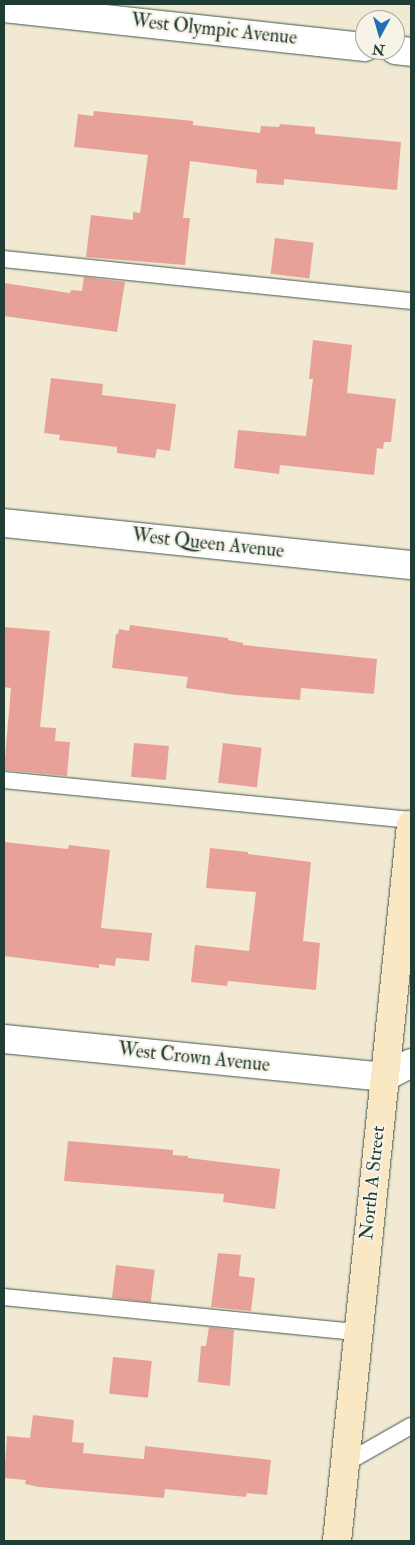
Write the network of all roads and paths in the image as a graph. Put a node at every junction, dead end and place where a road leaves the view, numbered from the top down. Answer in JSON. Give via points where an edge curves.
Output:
{"nodes":[{"id":1,"x":4,"y":8,"type":"edge"},
{"id":2,"x":355,"y":46,"type":"edge"},
{"id":3,"x":4,"y":259,"type":"edge"},
{"id":4,"x":411,"y":301,"type":"edge"},
{"id":5,"x":4,"y":523,"type":"edge"},
{"id":6,"x":411,"y":565,"type":"edge"},
{"id":7,"x":4,"y":780,"type":"edge"},
{"id":8,"x":411,"y":820,"type":"edge"},
{"id":9,"x":411,"y":825,"type":"edge"},
{"id":10,"x":4,"y":1039,"type":"edge"},
{"id":11,"x":411,"y":1063,"type":"edge"},
{"id":12,"x":385,"y":1077,"type":"junction"},
{"id":13,"x":4,"y":1297,"type":"edge"},
{"id":14,"x":357,"y":1332,"type":"junction"},
{"id":15,"x":411,"y":1426,"type":"edge"},
{"id":16,"x":344,"y":1464,"type":"junction"},
{"id":17,"x":337,"y":1541,"type":"edge"}],
"edges":[{"from":1,"to":2,"type":"street","name":"West Olympic Avenue"},
{"from":3,"to":4,"type":"lane"},
{"from":5,"to":6,"type":"street","name":"West Queen Avenue"},
{"from":7,"to":8,"type":"lane"},
{"from":9,"to":12,"type":"street","name":"North A Street"},
{"from":10,"to":12,"type":"street","name":"West Crown Avenue"},
{"from":11,"to":12,"type":"street"},
{"from":12,"to":14,"type":"street","name":"North A Street"},
{"from":13,"to":14,"type":"lane"},
{"from":14,"to":16,"type":"street","name":"North A Street"},
{"from":15,"to":16,"type":"lane"},
{"from":16,"to":17,"type":"street","name":"North A Street"}]}
